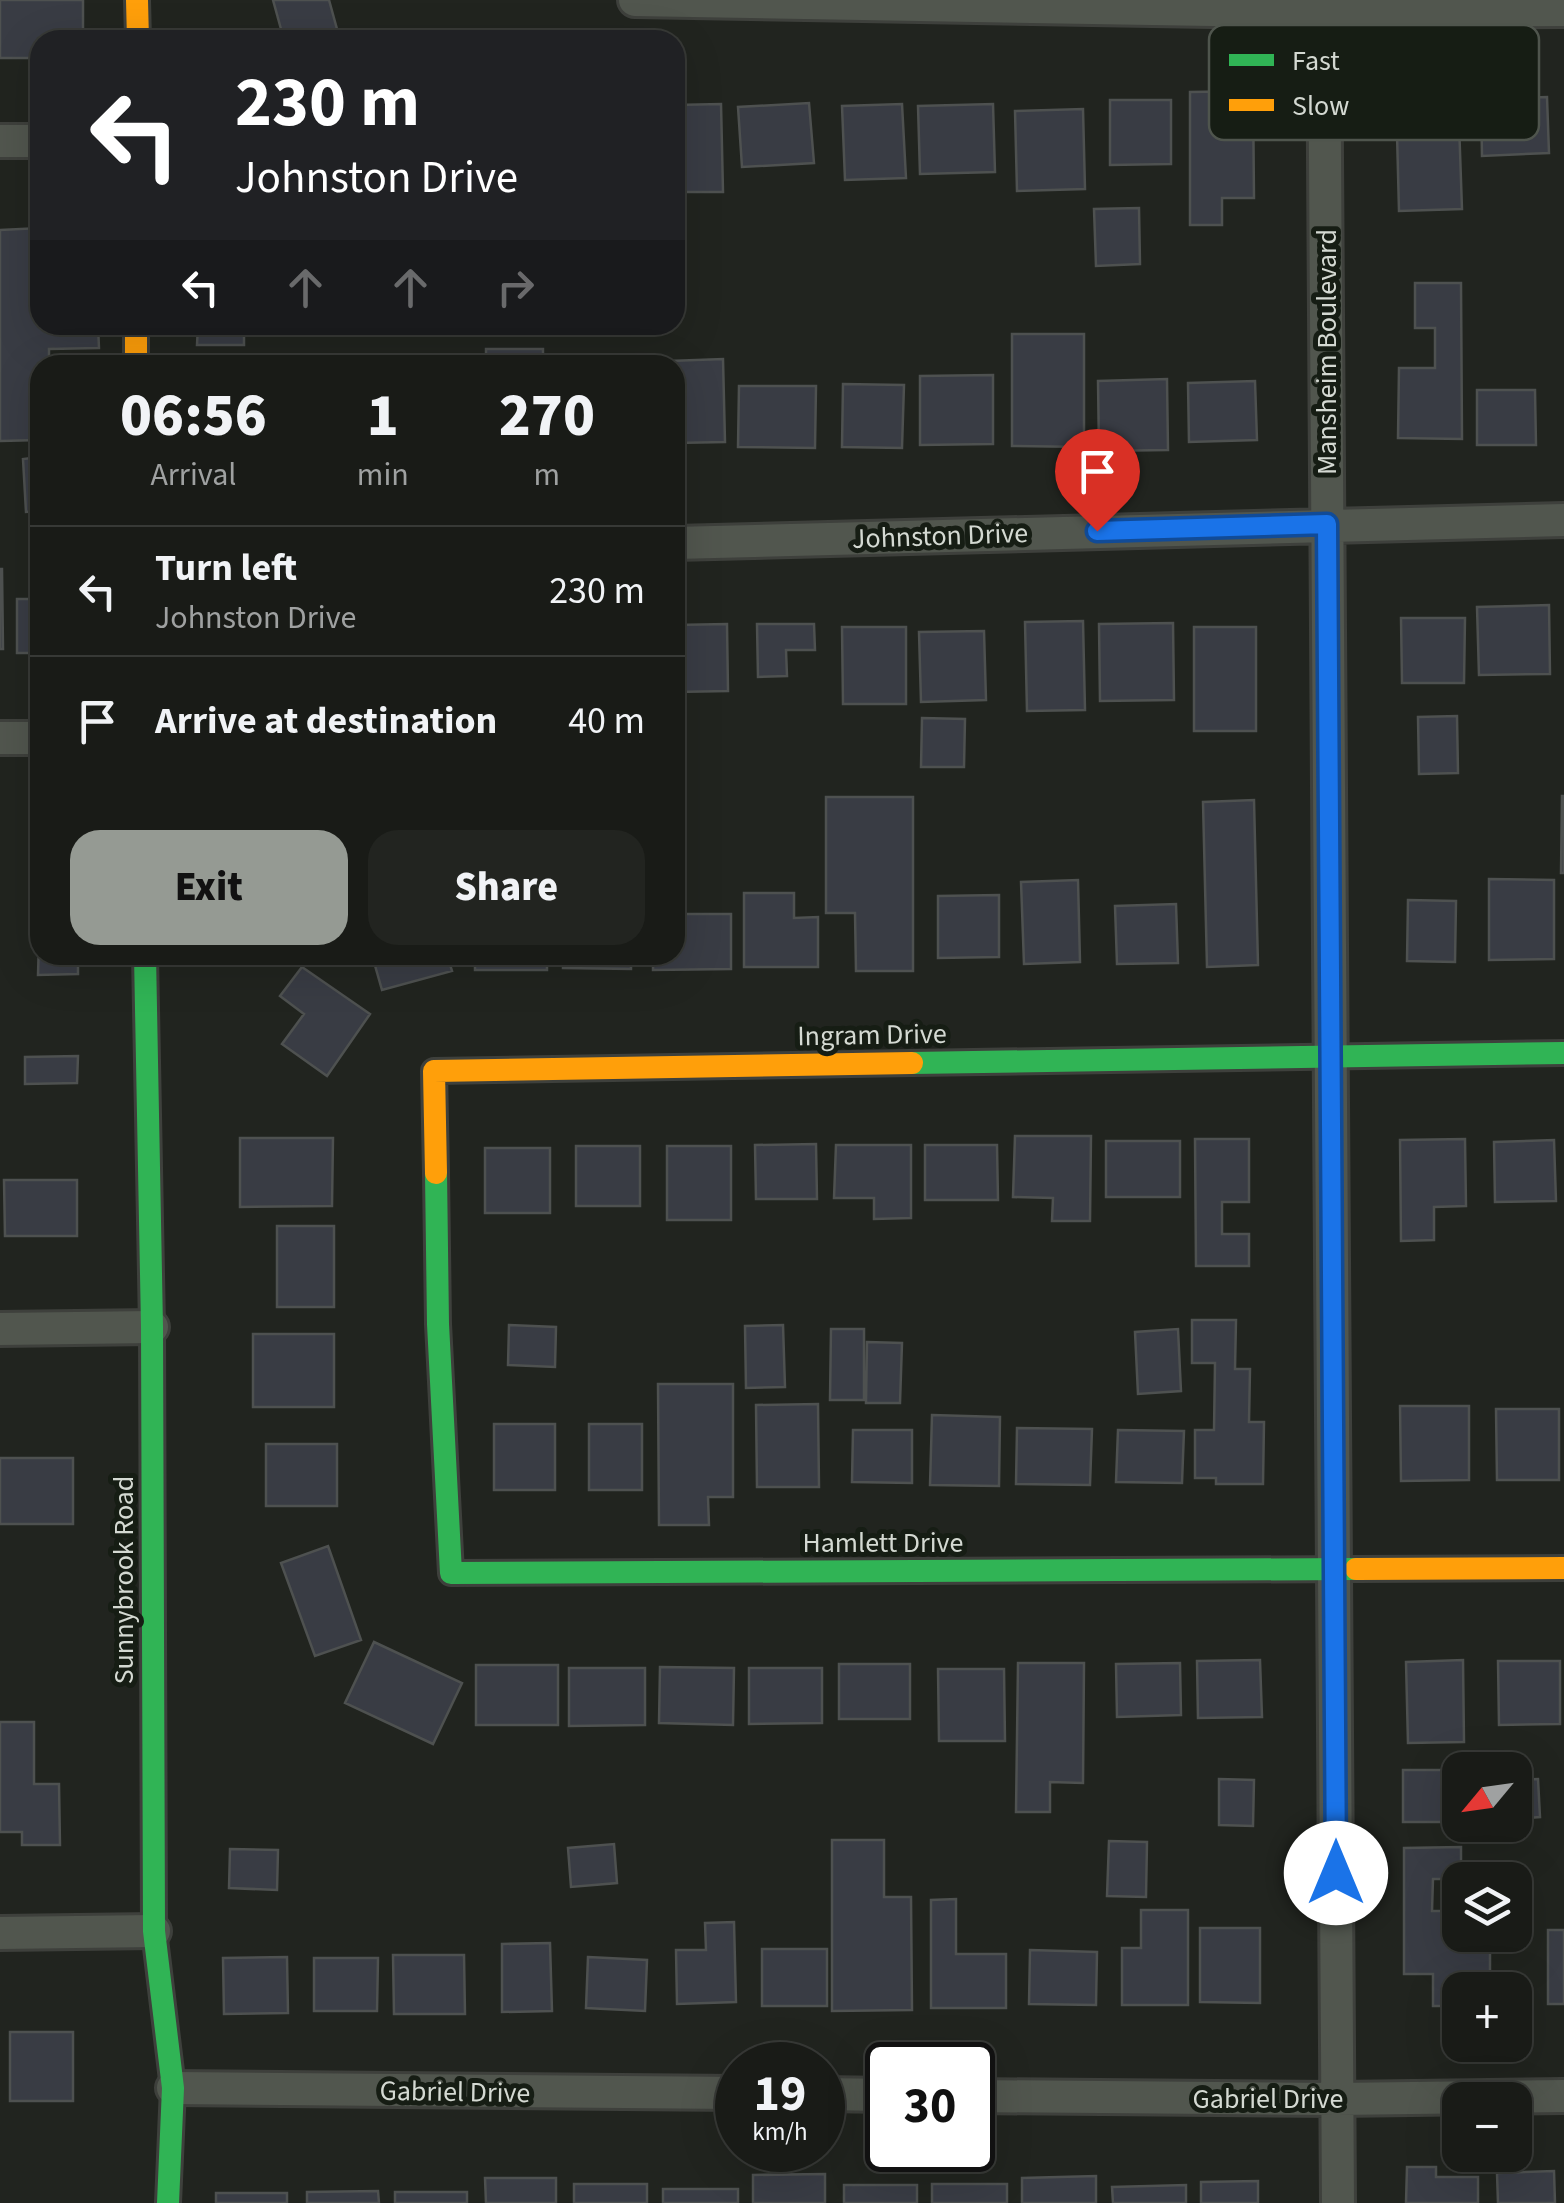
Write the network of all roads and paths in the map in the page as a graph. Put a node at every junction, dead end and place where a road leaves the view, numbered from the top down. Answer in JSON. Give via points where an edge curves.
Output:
{"nodes":[{"id":1,"x":138,"y":0,"type":"edge"},
{"id":2,"x":635,"y":0,"type":"edge"},
{"id":3,"x":1324,"y":6,"type":"edge"},
{"id":4,"x":1564,"y":10,"type":"edge"},
{"id":5,"x":138,"y":30,"type":"edge"},
{"id":6,"x":30,"y":140,"type":"edge"},
{"id":7,"x":1325,"y":140,"type":"edge"},
{"id":8,"x":0,"y":141,"type":"edge"},
{"id":9,"x":1564,"y":520,"type":"edge"},
{"id":10,"x":1327,"y":524,"type":"junction"},
{"id":11,"x":685,"y":543,"type":"edge"},
{"id":12,"x":0,"y":738,"type":"edge"},
{"id":13,"x":30,"y":738,"type":"edge"},
{"id":14,"x":145,"y":965,"type":"edge"},
{"id":15,"x":1564,"y":1053,"type":"edge"},
{"id":16,"x":1330,"y":1057,"type":"junction"},
{"id":17,"x":438,"y":1324,"type":"joint"},
{"id":18,"x":152,"y":1327,"type":"junction"},
{"id":19,"x":0,"y":1329,"type":"edge"},
{"id":20,"x":1564,"y":1568,"type":"edge"},
{"id":21,"x":1334,"y":1571,"type":"junction"},
{"id":22,"x":154,"y":1931,"type":"junction"},
{"id":23,"x":0,"y":1933,"type":"edge"},
{"id":24,"x":174,"y":2088,"type":"junction"},
{"id":25,"x":715,"y":2094,"type":"edge"},
{"id":26,"x":995,"y":2096,"type":"edge"},
{"id":27,"x":1564,"y":2096,"type":"edge"},
{"id":28,"x":1337,"y":2099,"type":"junction"},
{"id":29,"x":168,"y":2203,"type":"edge"},
{"id":30,"x":1338,"y":2203,"type":"edge"}],
"edges":[{"from":1,"to":5,"type":"street"},
{"from":2,"to":3,"type":"street"},
{"from":3,"to":4,"type":"street"},
{"from":6,"to":8,"type":"street"},
{"from":7,"to":10,"type":"street","name":"Mansheim Boulevard"},
{"from":9,"to":10,"type":"street","name":"Johnston Drive"},
{"from":10,"to":11,"type":"street","name":"Johnston Drive"},
{"from":10,"to":16,"type":"street","name":"Mansheim Boulevard"},
{"from":12,"to":13,"type":"street"},
{"from":14,"to":18,"type":"street","name":"Sunnybrook Road"},
{"from":15,"to":16,"type":"street","name":"Ingram Drive"},
{"from":16,"to":17,"type":"street","name":"Ingram Drive","via":[[434,1070]]},
{"from":16,"to":21,"type":"street","name":"Mansheim Boulevard"},
{"from":17,"to":21,"type":"street","name":"Hamlett Drive","via":[[452,1573]]},
{"from":18,"to":19,"type":"street"},
{"from":18,"to":22,"type":"street","name":"Sunnybrook Road"},
{"from":20,"to":21,"type":"street","name":"Hamlett Drive"},
{"from":21,"to":28,"type":"street","name":"Mansheim Boulevard"},
{"from":22,"to":23,"type":"street"},
{"from":22,"to":24,"type":"street","name":"Sunnybrook Road"},
{"from":24,"to":25,"type":"street","name":"Gabriel Drive"},
{"from":24,"to":29,"type":"street","name":"Sunnybrook Road"},
{"from":26,"to":28,"type":"street","name":"Gabriel Drive"},
{"from":27,"to":28,"type":"street","name":"Gabriel Drive"},
{"from":28,"to":30,"type":"street","name":"Mansheim Boulevard"}]}
